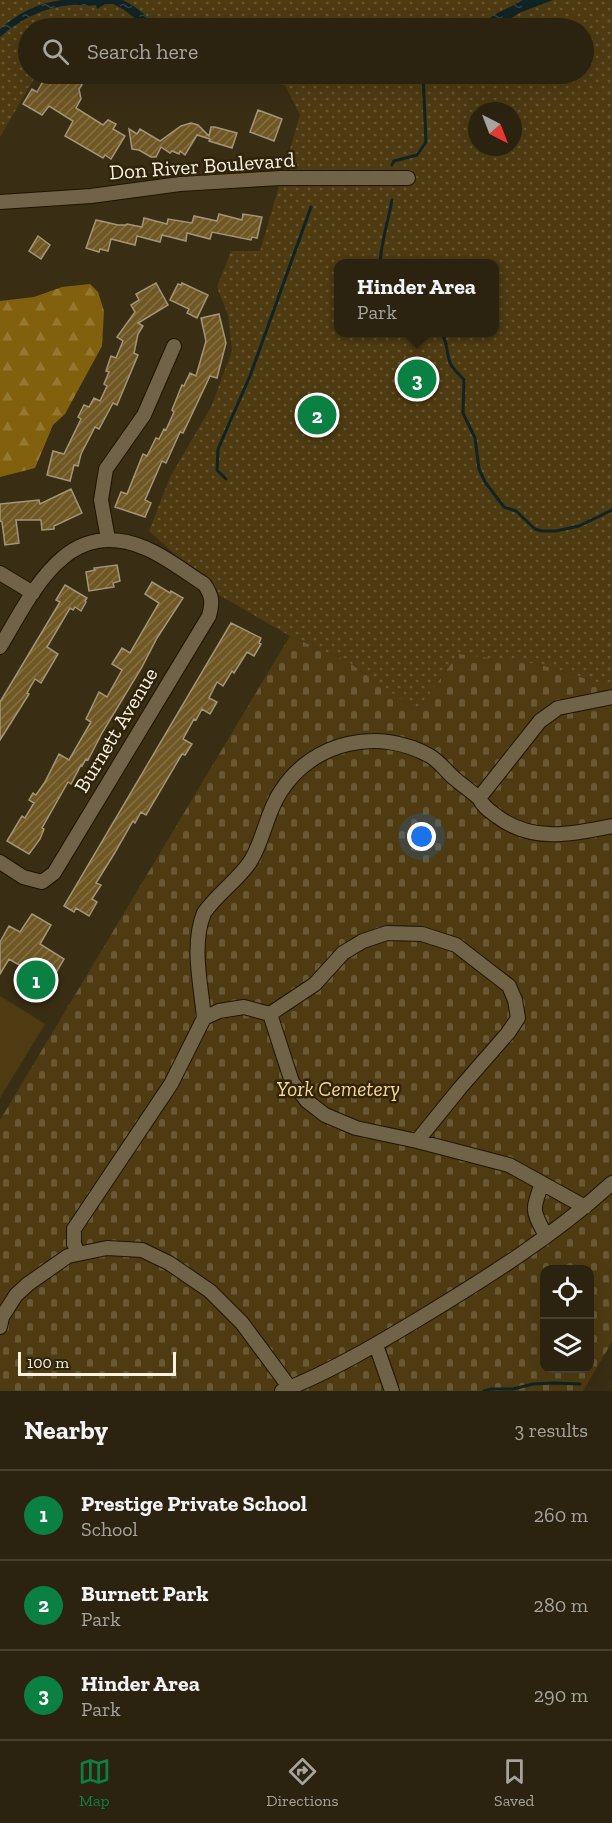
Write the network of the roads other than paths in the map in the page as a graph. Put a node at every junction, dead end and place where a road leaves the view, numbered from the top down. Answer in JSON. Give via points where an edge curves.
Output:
{"nodes":[{"id":1,"x":408,"y":178,"type":"dead end"},
{"id":2,"x":0,"y":202,"type":"edge"},
{"id":3,"x":174,"y":346,"type":"dead end"},
{"id":4,"x":108,"y":539,"type":"junction"},
{"id":5,"x":0,"y":573,"type":"edge"},
{"id":6,"x":33,"y":592,"type":"junction"},
{"id":7,"x":0,"y":647,"type":"edge"},
{"id":8,"x":612,"y":697,"type":"edge"},
{"id":9,"x":479,"y":798,"type":"junction"},
{"id":10,"x":612,"y":826,"type":"edge"},
{"id":11,"x":0,"y":862,"type":"edge"},
{"id":12,"x":270,"y":1014,"type":"junction"},
{"id":13,"x":204,"y":1018,"type":"junction"},
{"id":14,"x":417,"y":1141,"type":"junction"},
{"id":15,"x":612,"y":1183,"type":"edge"},
{"id":16,"x":542,"y":1184,"type":"junction"},
{"id":17,"x":585,"y":1207,"type":"junction"},
{"id":18,"x":546,"y":1236,"type":"junction"},
{"id":19,"x":78,"y":1253,"type":"junction"},
{"id":20,"x":0,"y":1327,"type":"edge"},
{"id":21,"x":376,"y":1345,"type":"junction"},
{"id":22,"x":286,"y":1389,"type":"edge"},
{"id":23,"x":392,"y":1391,"type":"edge"}],
"edges":[{"from":1,"to":2,"type":"street","name":"Don River Boulevard","via":[[180,184],[91,196]]},
{"from":3,"to":4,"type":"street","via":[[144,416],[106,469],[101,500]]},
{"from":4,"to":6,"type":"street","via":[[76,548],[53,564]]},
{"from":4,"to":11,"type":"street","name":"Burnett Avenue","via":[[146,548],[204,584],[212,604],[209,616],[54,873],[42,882],[23,877]]},
{"from":5,"to":6,"type":"street"},
{"from":6,"to":7,"type":"street"},
{"from":8,"to":9,"type":"street","via":[[558,708],[540,721]]},
{"from":9,"to":10,"type":"street","via":[[483,806],[522,830],[552,836]]},
{"from":9,"to":13,"type":"street","via":[[431,757],[400,744],[363,740],[332,748],[309,761],[289,779],[272,805],[250,861],[204,913],[197,945]]},
{"from":12,"to":13,"type":"street","via":[[244,1007]]},
{"from":12,"to":14,"type":"street","via":[[292,1082],[307,1101],[325,1115],[356,1128]]},
{"from":12,"to":14,"type":"street","via":[[315,984],[344,952],[363,940],[387,933],[422,934],[456,945],[509,986],[518,1018]]},
{"from":13,"to":19,"type":"street","via":[[171,1084],[74,1229]]},
{"from":14,"to":16,"type":"street","via":[[509,1165]]},
{"from":15,"to":17,"type":"street"},
{"from":16,"to":17,"type":"street"},
{"from":16,"to":18,"type":"street","via":[[534,1214]]},
{"from":17,"to":18,"type":"street"},
{"from":18,"to":21,"type":"street"},
{"from":19,"to":20,"type":"street","via":[[68,1256],[16,1295]]},
{"from":19,"to":22,"type":"street","via":[[107,1248],[142,1250],[170,1263],[210,1291],[242,1323]]},
{"from":21,"to":22,"type":"street","via":[[314,1379]]},
{"from":21,"to":23,"type":"street"}]}
